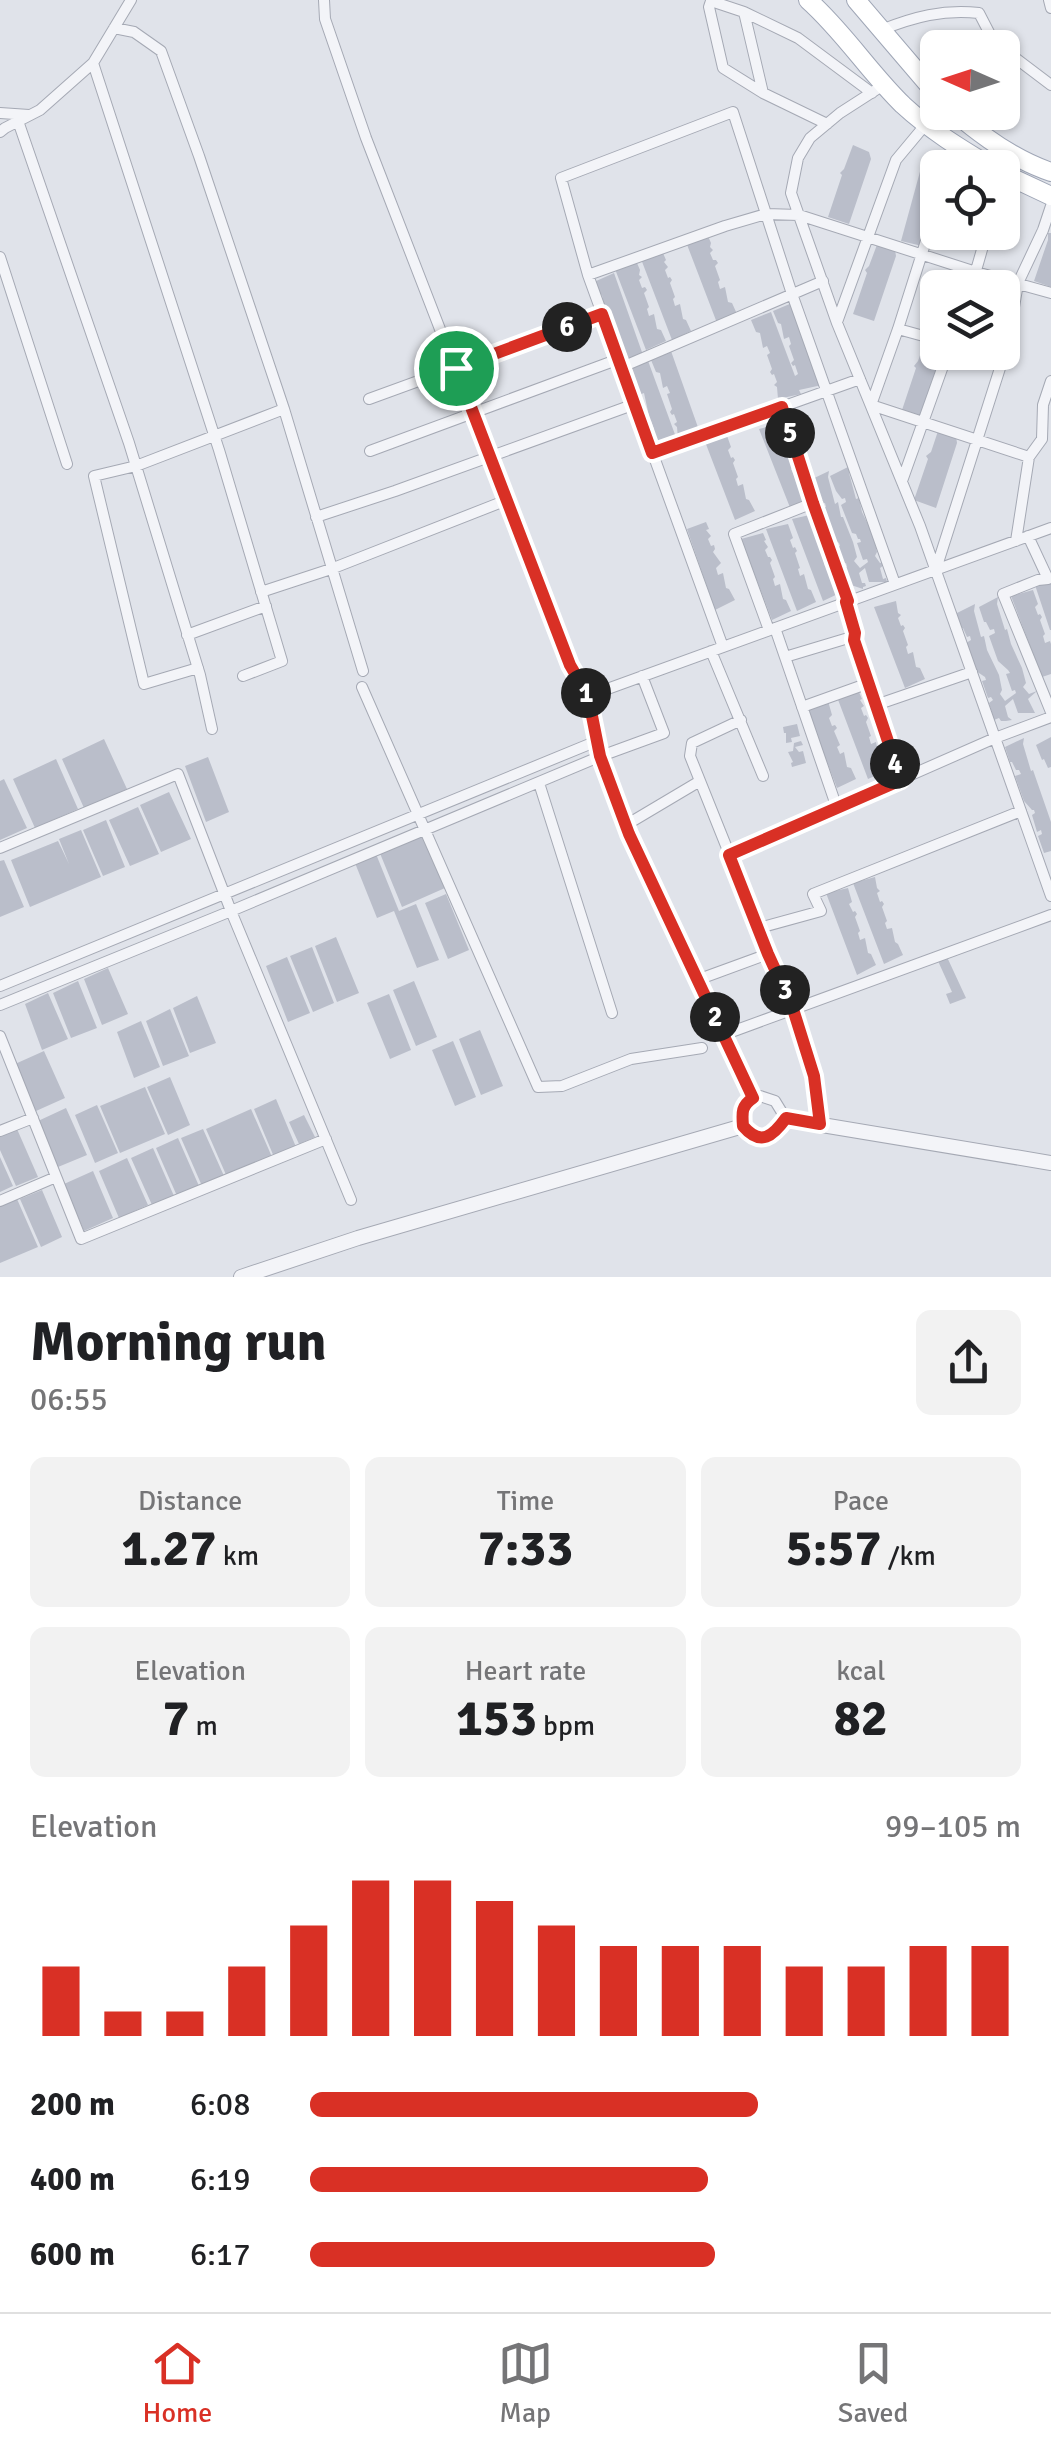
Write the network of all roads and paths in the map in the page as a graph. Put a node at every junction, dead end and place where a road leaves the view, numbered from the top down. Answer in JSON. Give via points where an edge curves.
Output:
{"nodes":[{"id":1,"x":131,"y":0,"type":"edge"},
{"id":2,"x":324,"y":0,"type":"edge"},
{"id":3,"x":710,"y":0,"type":"edge"},
{"id":4,"x":808,"y":0,"type":"edge"},
{"id":5,"x":856,"y":0,"type":"edge"},
{"id":6,"x":1049,"y":0,"type":"edge"},
{"id":7,"x":944,"y":6,"type":"edge"},
{"id":8,"x":1051,"y":8,"type":"edge"},
{"id":9,"x":744,"y":12,"type":"junction"},
{"id":10,"x":114,"y":28,"type":"junction"},
{"id":11,"x":882,"y":30,"type":"junction"},
{"id":12,"x":988,"y":30,"type":"edge"},
{"id":13,"x":1020,"y":61,"type":"edge"},
{"id":14,"x":93,"y":63,"type":"junction"},
{"id":15,"x":920,"y":75,"type":"edge"},
{"id":16,"x":1051,"y":84,"type":"edge"},
{"id":17,"x":878,"y":89,"type":"junction"},
{"id":18,"x":763,"y":93,"type":"junction"},
{"id":19,"x":0,"y":114,"type":"edge"},
{"id":20,"x":30,"y":115,"type":"junction"},
{"id":21,"x":920,"y":119,"type":"edge"},
{"id":22,"x":18,"y":121,"type":"junction"},
{"id":23,"x":827,"y":124,"type":"junction"},
{"id":24,"x":921,"y":130,"type":"edge"},
{"id":25,"x":932,"y":130,"type":"edge"},
{"id":26,"x":978,"y":130,"type":"edge"},
{"id":27,"x":0,"y":132,"type":"edge"},
{"id":28,"x":1000,"y":146,"type":"junction"},
{"id":29,"x":952,"y":150,"type":"edge"},
{"id":30,"x":999,"y":150,"type":"edge"},
{"id":31,"x":1051,"y":172,"type":"edge"},
{"id":32,"x":1020,"y":181,"type":"edge"},
{"id":33,"x":1051,"y":196,"type":"edge"},
{"id":34,"x":1051,"y":206,"type":"edge"},
{"id":35,"x":766,"y":214,"type":"junction"},
{"id":36,"x":799,"y":216,"type":"junction"},
{"id":37,"x":870,"y":237,"type":"junction"},
{"id":38,"x":922,"y":250,"type":"edge"},
{"id":39,"x":921,"y":253,"type":"junction"},
{"id":40,"x":0,"y":260,"type":"edge"},
{"id":41,"x":970,"y":270,"type":"edge"},
{"id":42,"x":588,"y":274,"type":"junction"},
{"id":43,"x":1020,"y":279,"type":"edge"},
{"id":44,"x":822,"y":282,"type":"junction"},
{"id":45,"x":1020,"y":284,"type":"edge"},
{"id":46,"x":1051,"y":293,"type":"edge"},
{"id":47,"x":792,"y":294,"type":"junction"},
{"id":48,"x":14,"y":302,"type":"junction"},
{"id":49,"x":0,"y":306,"type":"edge"},
{"id":50,"x":602,"y":314,"type":"junction"},
{"id":51,"x":837,"y":322,"type":"junction"},
{"id":52,"x":898,"y":329,"type":"junction"},
{"id":53,"x":920,"y":335,"type":"edge"},
{"id":54,"x":620,"y":363,"type":"junction"},
{"id":55,"x":456,"y":368,"type":"junction"},
{"id":56,"x":942,"y":370,"type":"edge"},
{"id":57,"x":999,"y":370,"type":"edge"},
{"id":58,"x":860,"y":379,"type":"junction"},
{"id":59,"x":1051,"y":381,"type":"edge"},
{"id":60,"x":826,"y":391,"type":"junction"},
{"id":61,"x":369,"y":399,"type":"dead end"},
{"id":62,"x":635,"y":404,"type":"junction"},
{"id":63,"x":871,"y":405,"type":"junction"},
{"id":64,"x":782,"y":407,"type":"junction"},
{"id":65,"x":284,"y":409,"type":"junction"},
{"id":66,"x":474,"y":412,"type":"junction"},
{"id":67,"x":923,"y":422,"type":"junction"},
{"id":68,"x":215,"y":436,"type":"junction"},
{"id":69,"x":977,"y":438,"type":"junction"},
{"id":70,"x":370,"y":451,"type":"dead end"},
{"id":71,"x":652,"y":453,"type":"junction"},
{"id":72,"x":490,"y":455,"type":"junction"},
{"id":73,"x":1029,"y":457,"type":"junction"},
{"id":74,"x":67,"y":464,"type":"dead end"},
{"id":75,"x":136,"y":466,"type":"junction"},
{"id":76,"x":902,"y":481,"type":"junction"},
{"id":77,"x":507,"y":500,"type":"junction"},
{"id":78,"x":813,"y":503,"type":"junction"},
{"id":79,"x":316,"y":518,"type":"junction"},
{"id":80,"x":1051,"y":528,"type":"edge"},
{"id":81,"x":1028,"y":536,"type":"junction"},
{"id":82,"x":1016,"y":540,"type":"junction"},
{"id":83,"x":331,"y":569,"type":"junction"},
{"id":84,"x":936,"y":569,"type":"junction"},
{"id":85,"x":1049,"y":579,"type":"edge"},
{"id":86,"x":895,"y":584,"type":"junction"},
{"id":87,"x":262,"y":592,"type":"junction"},
{"id":88,"x":848,"y":602,"type":"junction"},
{"id":89,"x":266,"y":606,"type":"junction"},
{"id":90,"x":772,"y":629,"type":"junction"},
{"id":91,"x":188,"y":635,"type":"junction"},
{"id":92,"x":855,"y":636,"type":"junction"},
{"id":93,"x":717,"y":649,"type":"junction"},
{"id":94,"x":785,"y":658,"type":"junction"},
{"id":95,"x":198,"y":668,"type":"junction"},
{"id":96,"x":363,"y":672,"type":"dead end"},
{"id":97,"x":972,"y":672,"type":"junction"},
{"id":98,"x":243,"y":676,"type":"dead end"},
{"id":99,"x":642,"y":676,"type":"junction"},
{"id":100,"x":868,"y":683,"type":"junction"},
{"id":101,"x":362,"y":687,"type":"dead end"},
{"id":102,"x":588,"y":696,"type":"junction"},
{"id":103,"x":876,"y":705,"type":"junction"},
{"id":104,"x":802,"y":707,"type":"junction"},
{"id":105,"x":1051,"y":714,"type":"edge"},
{"id":106,"x":741,"y":720,"type":"junction"},
{"id":107,"x":212,"y":729,"type":"dead end"},
{"id":108,"x":995,"y":738,"type":"junction"},
{"id":109,"x":597,"y":741,"type":"junction"},
{"id":110,"x":600,"y":756,"type":"junction"},
{"id":111,"x":763,"y":776,"type":"dead end"},
{"id":112,"x":901,"y":780,"type":"junction"},
{"id":113,"x":700,"y":781,"type":"junction"},
{"id":114,"x":539,"y":783,"type":"junction"},
{"id":115,"x":836,"y":808,"type":"junction"},
{"id":116,"x":1021,"y":811,"type":"junction"},
{"id":117,"x":419,"y":814,"type":"junction"},
{"id":118,"x":626,"y":825,"type":"junction"},
{"id":119,"x":426,"y":828,"type":"junction"},
{"id":120,"x":0,"y":848,"type":"edge"},
{"id":121,"x":729,"y":855,"type":"junction"},
{"id":122,"x":224,"y":896,"type":"junction"},
{"id":123,"x":1051,"y":896,"type":"edge"},
{"id":124,"x":230,"y":912,"type":"junction"},
{"id":125,"x":1051,"y":915,"type":"edge"},
{"id":126,"x":759,"y":928,"type":"junction"},
{"id":127,"x":768,"y":954,"type":"junction"},
{"id":128,"x":698,"y":980,"type":"junction"},
{"id":129,"x":0,"y":986,"type":"edge"},
{"id":130,"x":0,"y":1005,"type":"edge"},
{"id":131,"x":793,"y":1009,"type":"junction"},
{"id":132,"x":612,"y":1013,"type":"dead end"},
{"id":133,"x":723,"y":1035,"type":"junction"},
{"id":134,"x":0,"y":1036,"type":"edge"},
{"id":135,"x":702,"y":1048,"type":"dead end"},
{"id":136,"x":753,"y":1098,"type":"junction"},
{"id":137,"x":33,"y":1118,"type":"junction"},
{"id":138,"x":786,"y":1118,"type":"junction"},
{"id":139,"x":820,"y":1124,"type":"junction"},
{"id":140,"x":743,"y":1126,"type":"junction"},
{"id":141,"x":0,"y":1131,"type":"edge"},
{"id":142,"x":326,"y":1139,"type":"junction"},
{"id":143,"x":1051,"y":1164,"type":"edge"},
{"id":144,"x":56,"y":1177,"type":"junction"},
{"id":145,"x":351,"y":1200,"type":"dead end"},
{"id":146,"x":0,"y":1201,"type":"edge"},
{"id":147,"x":241,"y":1277,"type":"edge"}],
"edges":[{"from":1,"to":10,"type":"street"},
{"from":2,"to":55,"type":"street","via":[[346,84]]},
{"from":3,"to":9,"type":"street"},
{"from":3,"to":18,"type":"street","via":[[722,68]]},
{"from":4,"to":17,"type":"main road","via":[[832,21]]},
{"from":5,"to":11,"type":"main road"},
{"from":6,"to":8,"type":"street"},
{"from":7,"to":11,"type":"street"},
{"from":7,"to":12,"type":"street","via":[[979,13]]},
{"from":9,"to":17,"type":"street"},
{"from":9,"to":18,"type":"street"},
{"from":10,"to":14,"type":"street"},
{"from":10,"to":65,"type":"street","via":[[161,50]]},
{"from":11,"to":15,"type":"main road"},
{"from":13,"to":16,"type":"street"},
{"from":14,"to":20,"type":"street"},
{"from":14,"to":68,"type":"street"},
{"from":17,"to":21,"type":"main road"},
{"from":17,"to":23,"type":"street"},
{"from":18,"to":23,"type":"street"},
{"from":19,"to":20,"type":"street"},
{"from":20,"to":22,"type":"street"},
{"from":22,"to":27,"type":"street"},
{"from":22,"to":75,"type":"street"},
{"from":23,"to":36,"type":"street","via":[[798,158],[791,193]]},
{"from":24,"to":37,"type":"street","via":[[896,160]]},
{"from":25,"to":29,"type":"main road"},
{"from":26,"to":28,"type":"main road"},
{"from":28,"to":30,"type":"street"},
{"from":28,"to":31,"type":"main road"},
{"from":32,"to":33,"type":"main road"},
{"from":34,"to":43,"type":"street"},
{"from":35,"to":36,"type":"street"},
{"from":35,"to":42,"type":"street"},
{"from":35,"to":42,"type":"street","via":[[733,112],[562,178]]},
{"from":35,"to":47,"type":"street"},
{"from":36,"to":37,"type":"street"},
{"from":36,"to":44,"type":"street"},
{"from":37,"to":39,"type":"street"},
{"from":37,"to":51,"type":"street"},
{"from":38,"to":39,"type":"street"},
{"from":39,"to":41,"type":"street"},
{"from":39,"to":52,"type":"street"},
{"from":40,"to":48,"type":"street"},
{"from":42,"to":50,"type":"street"},
{"from":44,"to":47,"type":"street"},
{"from":44,"to":51,"type":"street"},
{"from":45,"to":46,"type":"street"},
{"from":47,"to":54,"type":"street"},
{"from":47,"to":60,"type":"street"},
{"from":48,"to":49,"type":"street"},
{"from":48,"to":74,"type":"street"},
{"from":50,"to":54,"type":"street"},
{"from":50,"to":55,"type":"street"},
{"from":51,"to":58,"type":"street"},
{"from":52,"to":53,"type":"street"},
{"from":52,"to":63,"type":"street"},
{"from":54,"to":62,"type":"street"},
{"from":54,"to":66,"type":"street"},
{"from":55,"to":61,"type":"street"},
{"from":55,"to":66,"type":"street"},
{"from":56,"to":67,"type":"street"},
{"from":57,"to":69,"type":"street"},
{"from":58,"to":60,"type":"street"},
{"from":58,"to":63,"type":"street"},
{"from":59,"to":73,"type":"street","via":[[1042,439]]},
{"from":60,"to":64,"type":"street"},
{"from":60,"to":86,"type":"street"},
{"from":62,"to":71,"type":"street"},
{"from":62,"to":72,"type":"street"},
{"from":63,"to":67,"type":"street"},
{"from":63,"to":76,"type":"street"},
{"from":64,"to":71,"type":"street"},
{"from":64,"to":78,"type":"street"},
{"from":65,"to":68,"type":"street"},
{"from":65,"to":79,"type":"street"},
{"from":66,"to":70,"type":"street"},
{"from":66,"to":72,"type":"street"},
{"from":67,"to":69,"type":"street"},
{"from":67,"to":76,"type":"street"},
{"from":68,"to":75,"type":"street"},
{"from":68,"to":87,"type":"street"},
{"from":69,"to":73,"type":"street"},
{"from":69,"to":84,"type":"street"},
{"from":71,"to":93,"type":"street"},
{"from":72,"to":77,"type":"street"},
{"from":72,"to":79,"type":"street"},
{"from":73,"to":82,"type":"street"},
{"from":75,"to":91,"type":"street"},
{"from":75,"to":95,"type":"street","via":[[94,476],[144,684]]},
{"from":76,"to":84,"type":"street"},
{"from":77,"to":83,"type":"street"},
{"from":77,"to":102,"type":"street"},
{"from":78,"to":88,"type":"street"},
{"from":78,"to":90,"type":"street","via":[[734,534]]},
{"from":79,"to":83,"type":"street"},
{"from":80,"to":81,"type":"street"},
{"from":81,"to":82,"type":"street"},
{"from":81,"to":85,"type":"street"},
{"from":82,"to":84,"type":"street"},
{"from":83,"to":87,"type":"street"},
{"from":83,"to":96,"type":"street"},
{"from":84,"to":86,"type":"street"},
{"from":84,"to":97,"type":"street"},
{"from":85,"to":105,"type":"street","via":[[1003,594]]},
{"from":86,"to":88,"type":"street"},
{"from":87,"to":89,"type":"street"},
{"from":88,"to":90,"type":"street"},
{"from":88,"to":92,"type":"street"},
{"from":89,"to":91,"type":"street"},
{"from":89,"to":98,"type":"street","via":[[282,661]]},
{"from":90,"to":93,"type":"street"},
{"from":90,"to":94,"type":"street"},
{"from":91,"to":95,"type":"street"},
{"from":92,"to":94,"type":"street"},
{"from":92,"to":100,"type":"street"},
{"from":93,"to":99,"type":"street"},
{"from":93,"to":106,"type":"street"},
{"from":94,"to":104,"type":"street"},
{"from":95,"to":107,"type":"street"},
{"from":97,"to":103,"type":"street"},
{"from":97,"to":108,"type":"street"},
{"from":99,"to":102,"type":"street"},
{"from":99,"to":110,"type":"street","via":[[664,733]]},
{"from":100,"to":103,"type":"street"},
{"from":100,"to":104,"type":"street"},
{"from":101,"to":117,"type":"street"},
{"from":102,"to":109,"type":"street"},
{"from":103,"to":112,"type":"street"},
{"from":104,"to":115,"type":"street"},
{"from":105,"to":108,"type":"street"},
{"from":106,"to":111,"type":"street"},
{"from":106,"to":113,"type":"street","via":[[692,743]]},
{"from":108,"to":112,"type":"street"},
{"from":108,"to":116,"type":"street"},
{"from":109,"to":110,"type":"street"},
{"from":109,"to":117,"type":"street"},
{"from":110,"to":114,"type":"street"},
{"from":110,"to":118,"type":"street"},
{"from":112,"to":115,"type":"street"},
{"from":113,"to":118,"type":"street"},
{"from":113,"to":121,"type":"street"},
{"from":114,"to":119,"type":"street"},
{"from":114,"to":132,"type":"street"},
{"from":115,"to":121,"type":"street"},
{"from":116,"to":123,"type":"street"},
{"from":116,"to":126,"type":"street","via":[[813,894],[822,911]]},
{"from":117,"to":119,"type":"street"},
{"from":117,"to":122,"type":"street"},
{"from":118,"to":128,"type":"street"},
{"from":119,"to":124,"type":"street"},
{"from":119,"to":135,"type":"street","via":[[538,1087]]},
{"from":120,"to":122,"type":"street","via":[[178,774]]},
{"from":121,"to":126,"type":"street"},
{"from":122,"to":124,"type":"street"},
{"from":122,"to":129,"type":"street"},
{"from":124,"to":130,"type":"street"},
{"from":124,"to":142,"type":"street"},
{"from":125,"to":131,"type":"street"},
{"from":126,"to":127,"type":"street"},
{"from":127,"to":128,"type":"street"},
{"from":127,"to":131,"type":"street"},
{"from":128,"to":133,"type":"street"},
{"from":131,"to":133,"type":"street"},
{"from":131,"to":139,"type":"street","via":[[814,1076]]},
{"from":133,"to":136,"type":"street"},
{"from":134,"to":137,"type":"street"},
{"from":136,"to":138,"type":"street","via":[[775,1101]]},
{"from":136,"to":140,"type":"street","via":[[742,1110]]},
{"from":137,"to":141,"type":"street"},
{"from":137,"to":144,"type":"street"},
{"from":138,"to":139,"type":"street"},
{"from":138,"to":140,"type":"street","via":[[763,1138]]},
{"from":139,"to":143,"type":"street"},
{"from":140,"to":147,"type":"street"},
{"from":142,"to":144,"type":"street","via":[[81,1238]]},
{"from":142,"to":145,"type":"street"},
{"from":144,"to":146,"type":"street"}]}
